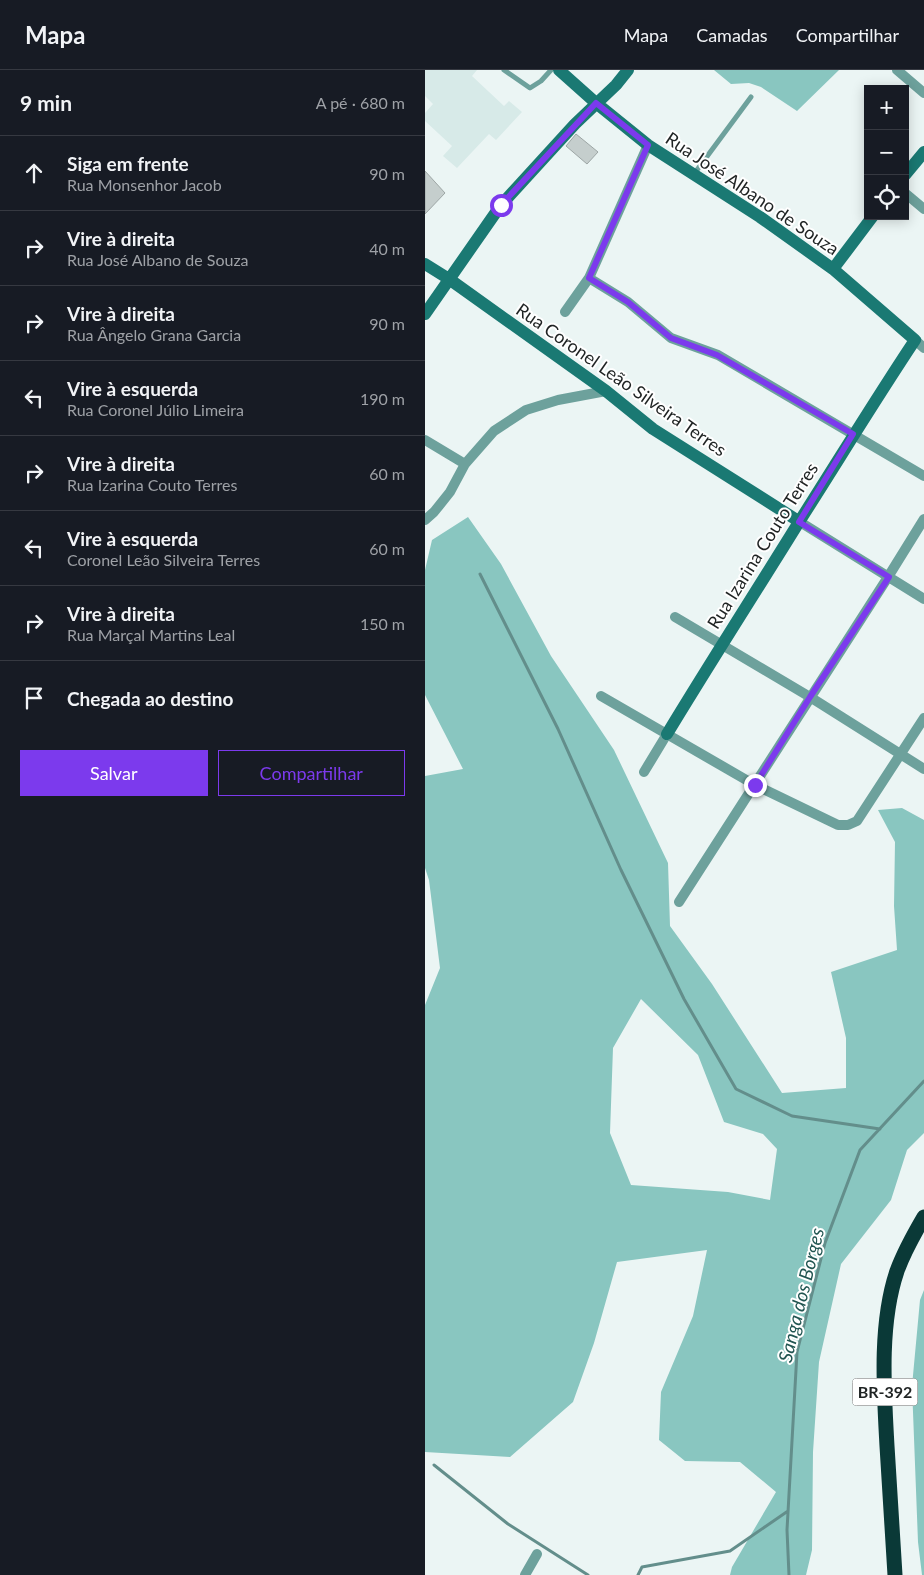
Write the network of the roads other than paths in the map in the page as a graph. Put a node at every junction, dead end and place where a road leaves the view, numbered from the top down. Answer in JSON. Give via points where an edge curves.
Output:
{"nodes":[{"id":1,"x":504,"y":70,"type":"edge"},
{"id":2,"x":551,"y":70,"type":"edge"},
{"id":3,"x":559,"y":70,"type":"edge"},
{"id":4,"x":628,"y":70,"type":"edge"},
{"id":5,"x":897,"y":70,"type":"edge"},
{"id":6,"x":924,"y":93,"type":"edge"},
{"id":7,"x":751,"y":97,"type":"dead end"},
{"id":8,"x":596,"y":103,"type":"junction"},
{"id":9,"x":648,"y":145,"type":"junction"},
{"id":10,"x":924,"y":152,"type":"edge"},
{"id":11,"x":909,"y":170,"type":"edge"},
{"id":12,"x":694,"y":175,"type":"junction"},
{"id":13,"x":909,"y":196,"type":"edge"},
{"id":14,"x":924,"y":209,"type":"edge"},
{"id":15,"x":870,"y":220,"type":"edge"},
{"id":16,"x":425,"y":264,"type":"edge"},
{"id":17,"x":833,"y":269,"type":"junction"},
{"id":18,"x":589,"y":278,"type":"junction"},
{"id":19,"x":449,"y":279,"type":"junction"},
{"id":20,"x":565,"y":312,"type":"dead end"},
{"id":21,"x":425,"y":314,"type":"edge"},
{"id":22,"x":920,"y":344,"type":"edge"},
{"id":23,"x":606,"y":391,"type":"junction"},
{"id":24,"x":853,"y":434,"type":"junction"},
{"id":25,"x":425,"y":440,"type":"edge"},
{"id":26,"x":465,"y":464,"type":"junction"},
{"id":27,"x":924,"y":476,"type":"edge"},
{"id":28,"x":924,"y":519,"type":"edge"},
{"id":29,"x":425,"y":520,"type":"edge"},
{"id":30,"x":799,"y":522,"type":"junction"},
{"id":31,"x":889,"y":577,"type":"junction"},
{"id":32,"x":924,"y":599,"type":"edge"},
{"id":33,"x":675,"y":616,"type":"dead end"},
{"id":34,"x":721,"y":645,"type":"junction"},
{"id":35,"x":601,"y":696,"type":"dead end"},
{"id":36,"x":810,"y":697,"type":"junction"},
{"id":37,"x":924,"y":718,"type":"edge"},
{"id":38,"x":667,"y":734,"type":"junction"},
{"id":39,"x":901,"y":754,"type":"junction"},
{"id":40,"x":924,"y":769,"type":"edge"},
{"id":41,"x":644,"y":772,"type":"dead end"},
{"id":42,"x":755,"y":785,"type":"junction"},
{"id":43,"x":679,"y":902,"type":"dead end"},
{"id":44,"x":924,"y":1217,"type":"edge"},
{"id":45,"x":537,"y":1554,"type":"dead end"},
{"id":46,"x":525,"y":1575,"type":"edge"},
{"id":47,"x":895,"y":1575,"type":"edge"}],
"edges":[{"from":1,"to":2,"type":"lane","via":[[529,88]]},
{"from":3,"to":8,"type":"street","name":"Rua José Albano de Souza"},
{"from":4,"to":8,"type":"street","via":[[616,86]]},
{"from":5,"to":6,"type":"street"},
{"from":7,"to":12,"type":"lane"},
{"from":8,"to":9,"type":"street","name":"Rua José Albano de Souza"},
{"from":8,"to":19,"type":"street","via":[[501,205]]},
{"from":9,"to":12,"type":"street","name":"Rua José Albano de Souza"},
{"from":9,"to":18,"type":"street"},
{"from":10,"to":11,"type":"street"},
{"from":12,"to":17,"type":"street","name":"Rua José Albano de Souza"},
{"from":13,"to":14,"type":"street"},
{"from":15,"to":17,"type":"street"},
{"from":16,"to":19,"type":"street","name":"Rua Coronel Leão Silveira Terres"},
{"from":17,"to":22,"type":"street","name":"Rua José Albano de Souza"},
{"from":18,"to":20,"type":"street"},
{"from":18,"to":24,"type":"street","via":[[628,302],[671,338],[717,355]]},
{"from":19,"to":21,"type":"street"},
{"from":19,"to":23,"type":"street","name":"Rua Coronel Leão Silveira Terres"},
{"from":22,"to":24,"type":"street","name":"Rua Izarina Couto Terres"},
{"from":23,"to":26,"type":"street","via":[[526,410],[494,431]]},
{"from":23,"to":30,"type":"street","name":"Rua Coronel Leão Silveira Terres","via":[[653,429]]},
{"from":24,"to":27,"type":"street"},
{"from":24,"to":30,"type":"street","name":"Rua Izarina Couto Terres"},
{"from":25,"to":26,"type":"street"},
{"from":26,"to":29,"type":"street","via":[[450,492]]},
{"from":28,"to":31,"type":"street"},
{"from":30,"to":31,"type":"street"},
{"from":30,"to":34,"type":"street","name":"Rua Izarina Couto Terres"},
{"from":31,"to":32,"type":"street"},
{"from":31,"to":36,"type":"street"},
{"from":33,"to":34,"type":"street"},
{"from":34,"to":36,"type":"street"},
{"from":34,"to":38,"type":"street","name":"Rua Izarina Couto Terres"},
{"from":35,"to":38,"type":"street"},
{"from":36,"to":39,"type":"street"},
{"from":36,"to":42,"type":"street"},
{"from":37,"to":39,"type":"street"},
{"from":38,"to":41,"type":"street","name":"Rua Izarina Couto Terres"},
{"from":38,"to":42,"type":"street"},
{"from":39,"to":40,"type":"street"},
{"from":39,"to":42,"type":"street","via":[[857,821],[848,825],[838,824]]},
{"from":42,"to":43,"type":"street"},
{"from":44,"to":47,"type":"highway","number":"BR-392","via":[[897,1272],[885,1338],[885,1415]]},
{"from":45,"to":46,"type":"street"}]}
